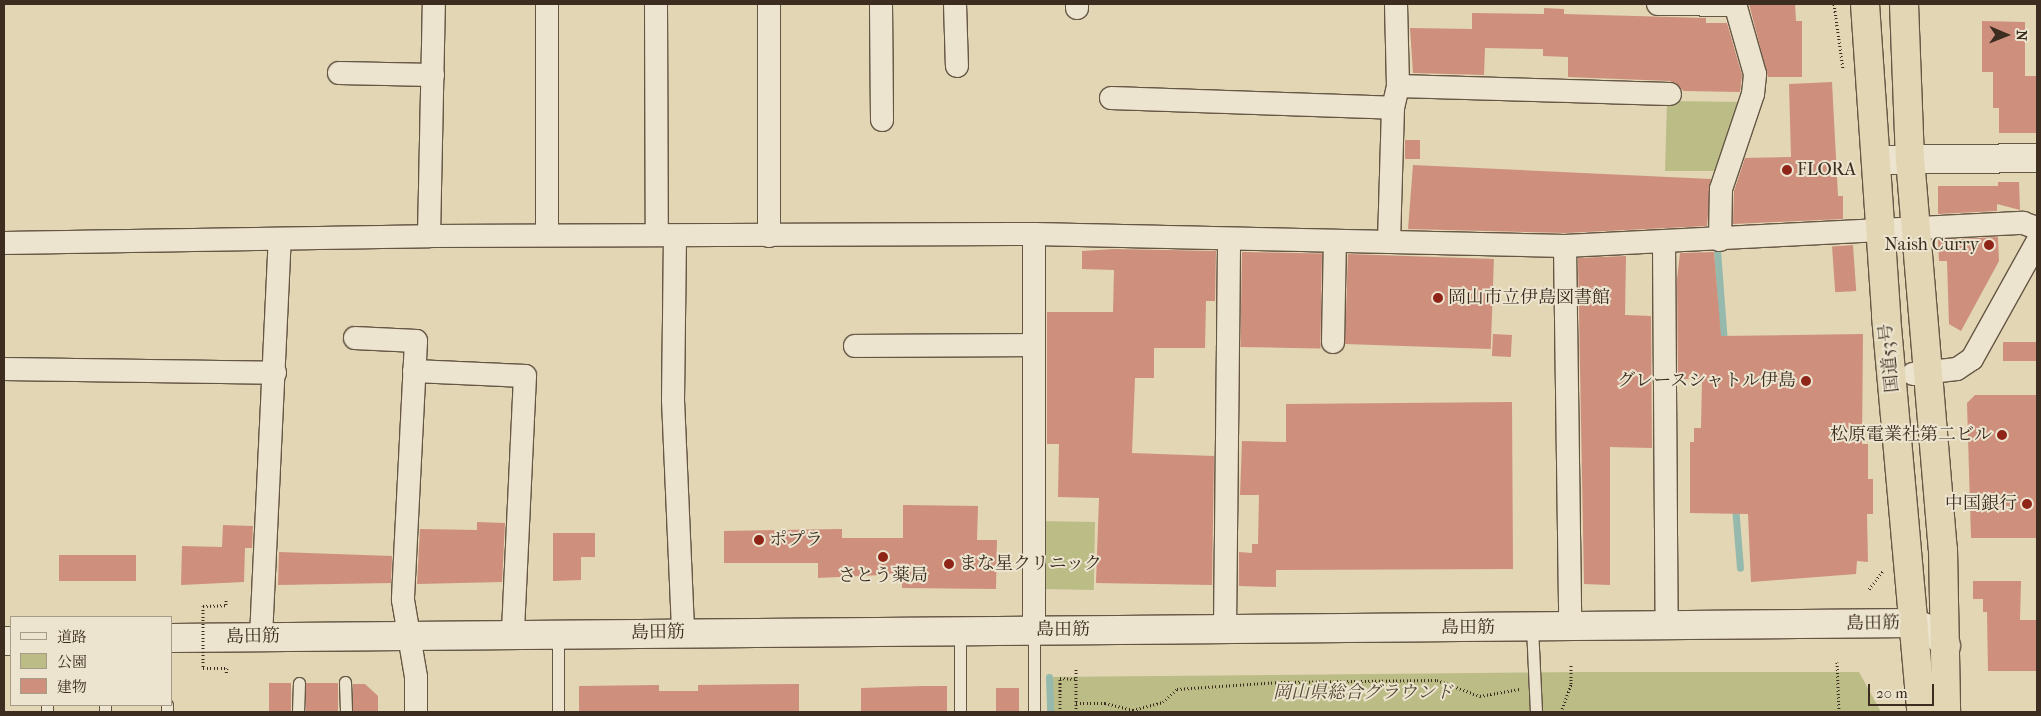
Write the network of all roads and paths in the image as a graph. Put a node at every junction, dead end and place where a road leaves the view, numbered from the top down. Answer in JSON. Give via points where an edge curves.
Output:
{"nodes":[{"id":1,"x":434,"y":4,"type":"edge"},
{"id":2,"x":547,"y":4,"type":"edge"},
{"id":3,"x":656,"y":4,"type":"edge"},
{"id":4,"x":769,"y":4,"type":"edge"},
{"id":5,"x":881,"y":4,"type":"edge"},
{"id":6,"x":955,"y":4,"type":"edge"},
{"id":7,"x":1396,"y":4,"type":"edge"},
{"id":8,"x":1658,"y":4,"type":"edge"},
{"id":9,"x":1865,"y":4,"type":"edge"},
{"id":10,"x":1889,"y":4,"type":"edge"},
{"id":11,"x":1904,"y":4,"type":"edge"},
{"id":12,"x":1735,"y":5,"type":"edge"},
{"id":13,"x":957,"y":66,"type":"dead end"},
{"id":14,"x":339,"y":74,"type":"dead end"},
{"id":15,"x":433,"y":75,"type":"junction"},
{"id":16,"x":1398,"y":86,"type":"junction"},
{"id":17,"x":1670,"y":94,"type":"dead end"},
{"id":18,"x":1111,"y":98,"type":"dead end"},
{"id":19,"x":1393,"y":108,"type":"junction"},
{"id":20,"x":882,"y":120,"type":"dead end"},
{"id":21,"x":2037,"y":158,"type":"edge"},
{"id":22,"x":1895,"y":159,"type":"junction"},
{"id":23,"x":2037,"y":228,"type":"edge"},
{"id":24,"x":1900,"y":230,"type":"junction"},
{"id":25,"x":1034,"y":234,"type":"junction"},
{"id":26,"x":547,"y":235,"type":"junction"},
{"id":27,"x":429,"y":236,"type":"junction"},
{"id":28,"x":666,"y":236,"type":"junction"},
{"id":29,"x":769,"y":236,"type":"junction"},
{"id":30,"x":280,"y":239,"type":"junction"},
{"id":31,"x":1230,"y":240,"type":"junction"},
{"id":32,"x":1720,"y":240,"type":"junction"},
{"id":33,"x":1335,"y":241,"type":"junction"},
{"id":34,"x":1389,"y":242,"type":"junction"},
{"id":35,"x":2037,"y":242,"type":"edge"},
{"id":36,"x":4,"y":243,"type":"edge"},
{"id":37,"x":1664,"y":244,"type":"junction"},
{"id":38,"x":1565,"y":246,"type":"junction"},
{"id":39,"x":355,"y":338,"type":"dead end"},
{"id":40,"x":1333,"y":342,"type":"dead end"},
{"id":41,"x":1032,"y":345,"type":"junction"},
{"id":42,"x":855,"y":346,"type":"dead end"},
{"id":43,"x":4,"y":369,"type":"edge"},
{"id":44,"x":414,"y":371,"type":"junction"},
{"id":45,"x":275,"y":373,"type":"junction"},
{"id":46,"x":1921,"y":373,"type":"junction"},
{"id":47,"x":226,"y":600,"type":"dead end"},
{"id":48,"x":1913,"y":623,"type":"junction"},
{"id":49,"x":1667,"y":626,"type":"junction"},
{"id":50,"x":1532,"y":627,"type":"junction"},
{"id":51,"x":1570,"y":627,"type":"junction"},
{"id":52,"x":1224,"y":629,"type":"junction"},
{"id":53,"x":1034,"y":630,"type":"junction"},
{"id":54,"x":960,"y":631,"type":"junction"},
{"id":55,"x":683,"y":633,"type":"junction"},
{"id":56,"x":513,"y":634,"type":"junction"},
{"id":57,"x":558,"y":634,"type":"junction"},
{"id":58,"x":410,"y":635,"type":"junction"},
{"id":59,"x":261,"y":637,"type":"junction"},
{"id":60,"x":172,"y":638,"type":"edge"},
{"id":61,"x":1946,"y":646,"type":"junction"},
{"id":62,"x":1837,"y":662,"type":"dead end"},
{"id":63,"x":1571,"y":664,"type":"dead end"},
{"id":64,"x":1076,"y":667,"type":"dead end"},
{"id":65,"x":226,"y":674,"type":"dead end"},
{"id":66,"x":1075,"y":679,"type":"junction"},
{"id":67,"x":345,"y":682,"type":"dead end"},
{"id":68,"x":299,"y":683,"type":"dead end"},
{"id":69,"x":1535,"y":689,"type":"junction"},
{"id":70,"x":1076,"y":703,"type":"junction"},
{"id":71,"x":298,"y":712,"type":"edge"},
{"id":72,"x":346,"y":712,"type":"edge"},
{"id":73,"x":416,"y":712,"type":"edge"},
{"id":74,"x":558,"y":712,"type":"edge"},
{"id":75,"x":960,"y":712,"type":"edge"},
{"id":76,"x":1034,"y":712,"type":"edge"},
{"id":77,"x":1060,"y":712,"type":"edge"},
{"id":78,"x":1076,"y":712,"type":"edge"},
{"id":79,"x":1536,"y":712,"type":"edge"},
{"id":80,"x":1561,"y":712,"type":"edge"},
{"id":81,"x":1840,"y":712,"type":"edge"},
{"id":82,"x":1921,"y":712,"type":"edge"},
{"id":83,"x":1946,"y":712,"type":"edge"}],
"edges":[{"from":1,"to":15,"type":"street"},
{"from":2,"to":26,"type":"street"},
{"from":3,"to":28,"type":"street"},
{"from":4,"to":29,"type":"street"},
{"from":5,"to":20,"type":"street"},
{"from":6,"to":13,"type":"street"},
{"from":7,"to":16,"type":"street"},
{"from":8,"to":12,"type":"street"},
{"from":9,"to":22,"type":"highway","name":"国道53号"},
{"from":10,"to":22,"type":"highway"},
{"from":11,"to":22,"type":"highway","name":"国道53号"},
{"from":12,"to":32,"type":"street","via":[[1755,74],[1753,94],[1721,189]]},
{"from":14,"to":15,"type":"street"},
{"from":15,"to":27,"type":"street"},
{"from":16,"to":17,"type":"street"},
{"from":16,"to":19,"type":"street"},
{"from":18,"to":19,"type":"street"},
{"from":19,"to":34,"type":"street"},
{"from":21,"to":22,"type":"street"},
{"from":22,"to":24,"type":"highway","name":"国道53号"},
{"from":23,"to":24,"type":"street","via":[[2023,223]]},
{"from":24,"to":32,"type":"street"},
{"from":24,"to":46,"type":"highway"},
{"from":24,"to":48,"type":"highway","name":"国道53号"},
{"from":25,"to":29,"type":"street"},
{"from":25,"to":31,"type":"street"},
{"from":25,"to":41,"type":"street"},
{"from":26,"to":27,"type":"street"},
{"from":26,"to":28,"type":"street"},
{"from":27,"to":30,"type":"street"},
{"from":28,"to":29,"type":"street"},
{"from":28,"to":55,"type":"street"},
{"from":30,"to":36,"type":"street"},
{"from":30,"to":45,"type":"street"},
{"from":31,"to":33,"type":"street"},
{"from":31,"to":52,"type":"street"},
{"from":32,"to":37,"type":"street"},
{"from":33,"to":34,"type":"street"},
{"from":33,"to":40,"type":"street"},
{"from":34,"to":38,"type":"street"},
{"from":35,"to":46,"type":"street","via":[[1972,359],[1957,369]]},
{"from":37,"to":38,"type":"street"},
{"from":37,"to":49,"type":"street"},
{"from":38,"to":51,"type":"street"},
{"from":39,"to":44,"type":"street","via":[[416,341]]},
{"from":41,"to":42,"type":"street"},
{"from":41,"to":53,"type":"street"},
{"from":43,"to":45,"type":"street"},
{"from":44,"to":56,"type":"street","via":[[525,376]]},
{"from":44,"to":58,"type":"street","via":[[403,600]]},
{"from":45,"to":59,"type":"street"},
{"from":46,"to":48,"type":"highway","via":[[1928,592],[1924,613]]},
{"from":46,"to":61,"type":"highway","name":"国道53号"},
{"from":47,"to":65,"type":"path","bridge":true,"via":[[226,605],[203,606],[203,668],[226,668]]},
{"from":48,"to":49,"type":"street","name":"島田筋"},
{"from":48,"to":61,"type":"street","name":"島田筋","via":[[1934,631]]},
{"from":48,"to":82,"type":"highway","name":"国道53号"},
{"from":49,"to":51,"type":"street","name":"島田筋"},
{"from":50,"to":51,"type":"street","name":"島田筋"},
{"from":50,"to":52,"type":"street","name":"島田筋"},
{"from":50,"to":69,"type":"lane"},
{"from":52,"to":53,"type":"street","name":"島田筋"},
{"from":53,"to":54,"type":"street","name":"島田筋"},
{"from":53,"to":76,"type":"lane"},
{"from":54,"to":55,"type":"street","name":"島田筋"},
{"from":54,"to":75,"type":"lane"},
{"from":55,"to":57,"type":"street","name":"島田筋"},
{"from":56,"to":57,"type":"street","name":"島田筋"},
{"from":56,"to":58,"type":"street","name":"島田筋"},
{"from":57,"to":74,"type":"lane"},
{"from":58,"to":59,"type":"street","name":"島田筋"},
{"from":58,"to":73,"type":"street"},
{"from":59,"to":60,"type":"street","name":"島田筋"},
{"from":61,"to":83,"type":"highway","name":"国道53号"},
{"from":62,"to":81,"type":"path"},
{"from":63,"to":80,"type":"path","via":[[1571,684]]},
{"from":64,"to":66,"type":"path"},
{"from":66,"to":70,"type":"path"},
{"from":66,"to":77,"type":"path","via":[[1060,678]]},
{"from":67,"to":72,"type":"lane"},
{"from":68,"to":71,"type":"lane"},
{"from":69,"to":70,"type":"path","via":[[1495,690],[1480,696],[1437,680],[1281,682],[1177,689],[1163,702],[1133,710],[1105,703]]},
{"from":69,"to":79,"type":"lane"},
{"from":70,"to":78,"type":"path"}]}
